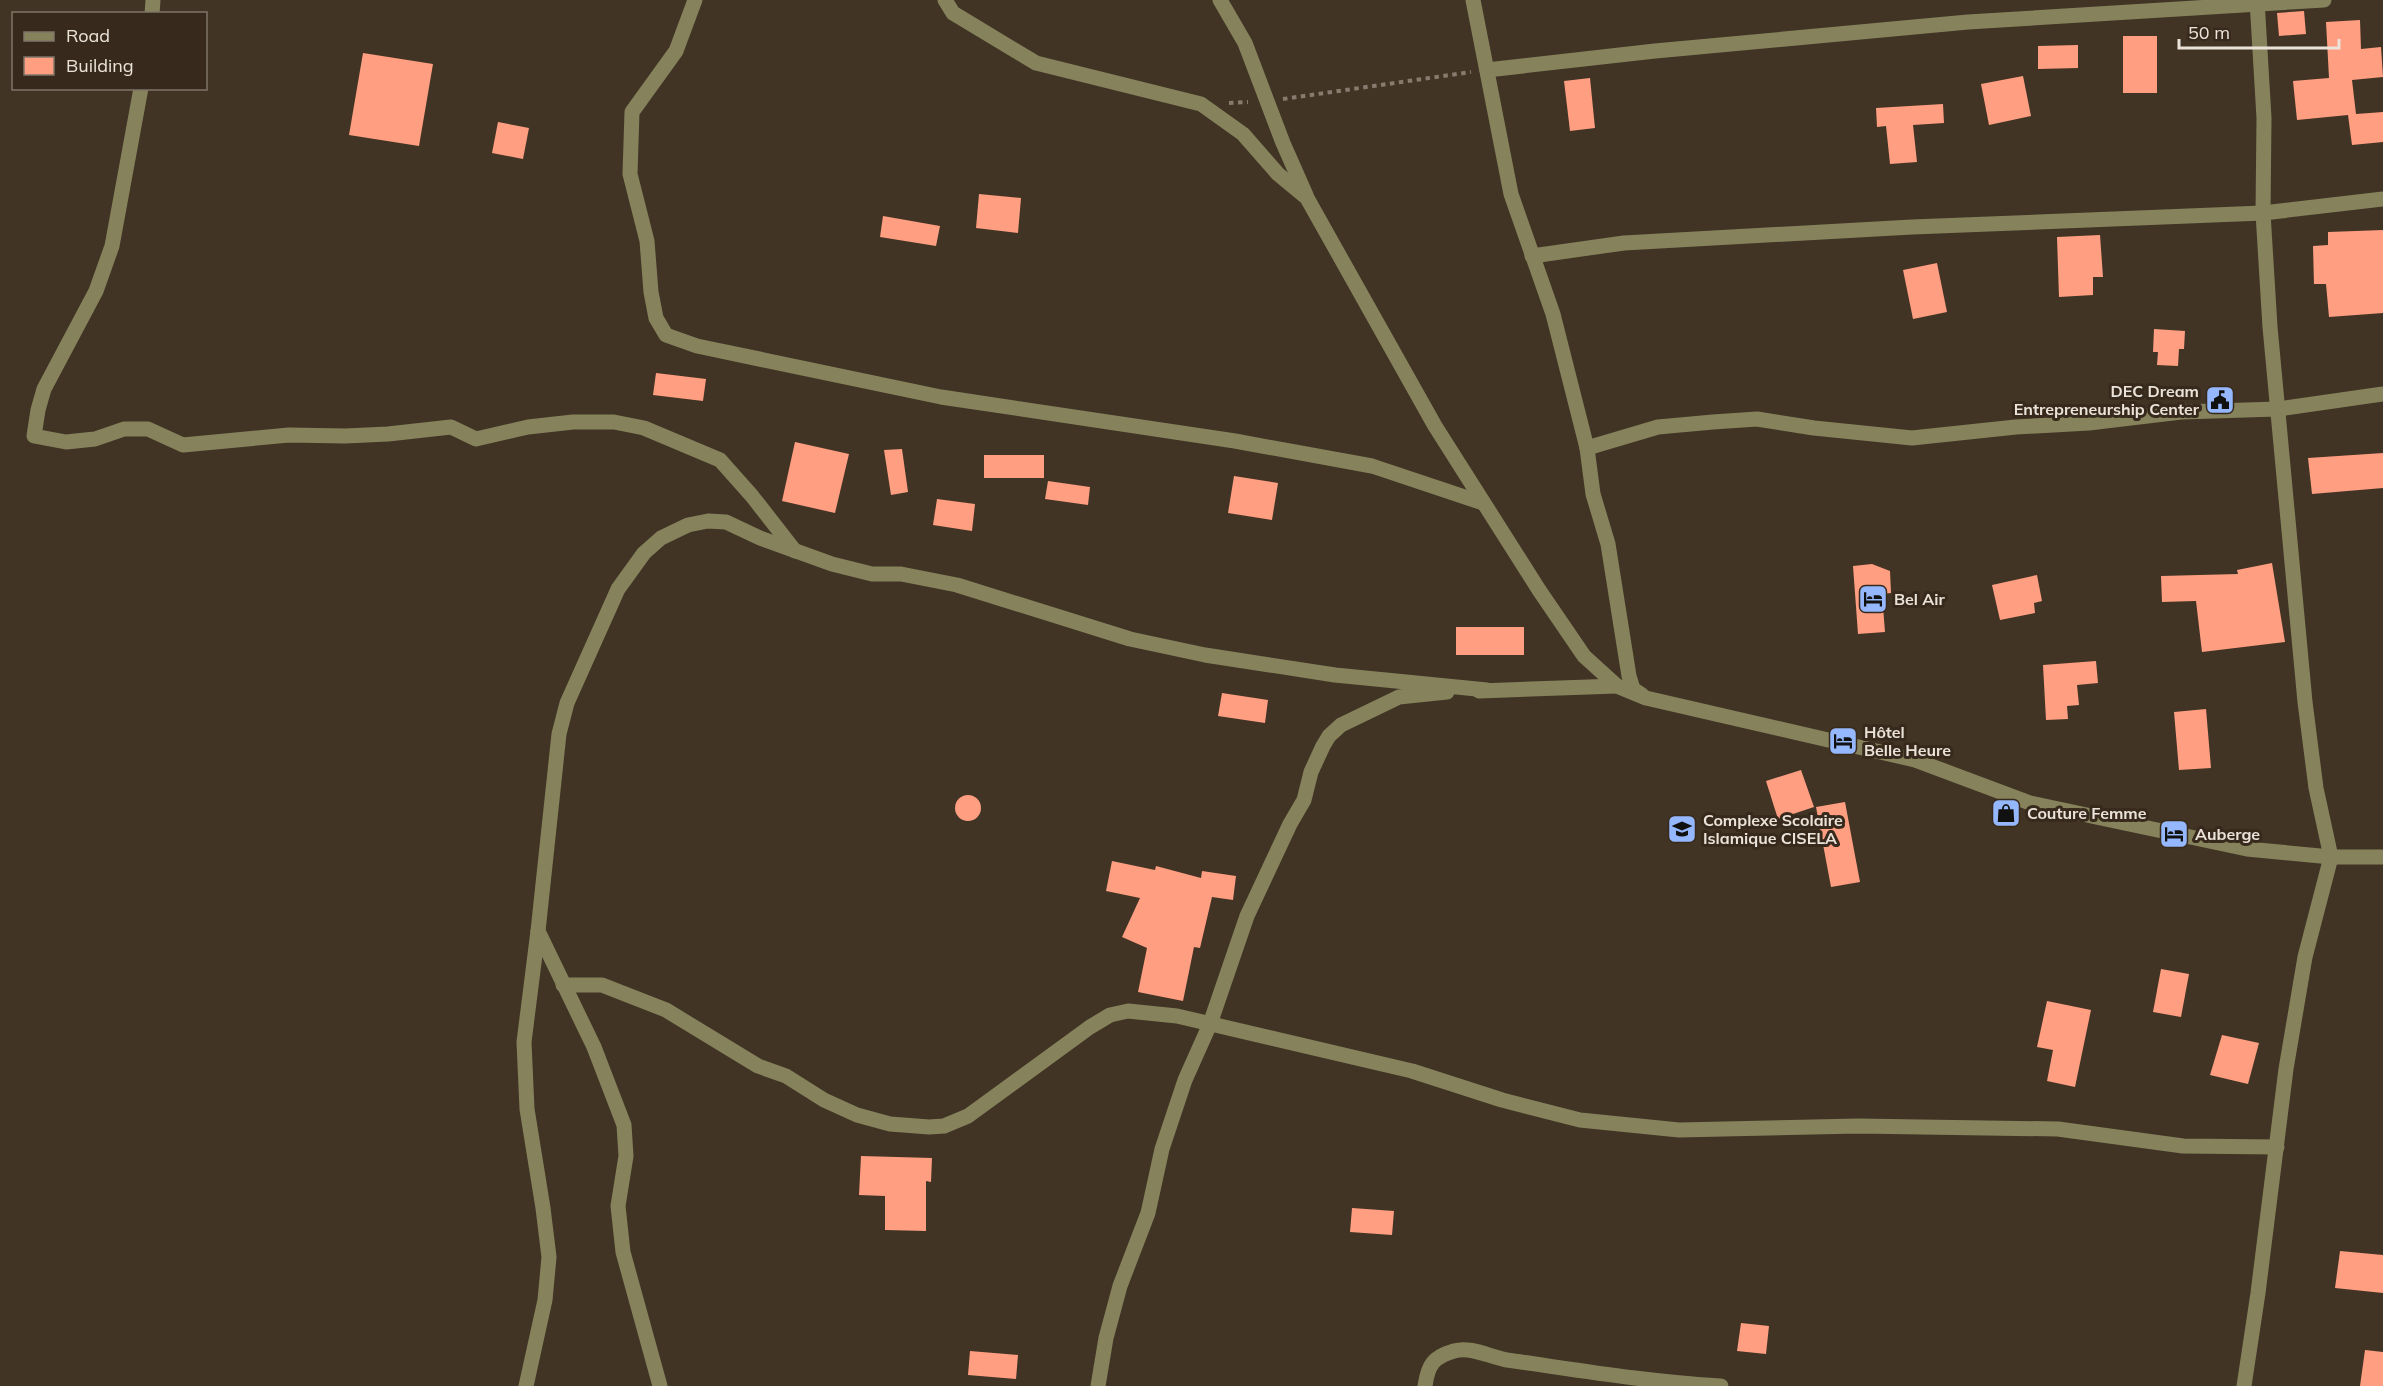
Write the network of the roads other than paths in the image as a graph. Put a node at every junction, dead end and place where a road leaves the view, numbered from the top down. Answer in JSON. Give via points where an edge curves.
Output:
{"nodes":[{"id":1,"x":695,"y":0,"type":"edge"},
{"id":2,"x":945,"y":0,"type":"edge"},
{"id":3,"x":1220,"y":0,"type":"edge"},
{"id":4,"x":1473,"y":0,"type":"edge"},
{"id":5,"x":2324,"y":0,"type":"edge"},
{"id":6,"x":2258,"y":2,"type":"edge"},
{"id":7,"x":1487,"y":70,"type":"junction"},
{"id":8,"x":141,"y":90,"type":"edge"},
{"id":9,"x":1307,"y":198,"type":"junction"},
{"id":10,"x":2383,"y":199,"type":"edge"},
{"id":11,"x":2263,"y":213,"type":"junction"},
{"id":12,"x":1532,"y":256,"type":"junction"},
{"id":13,"x":2383,"y":394,"type":"edge"},
{"id":14,"x":2278,"y":409,"type":"junction"},
{"id":15,"x":1587,"y":448,"type":"junction"},
{"id":16,"x":1483,"y":503,"type":"junction"},
{"id":17,"x":795,"y":551,"type":"junction"},
{"id":18,"x":1617,"y":686,"type":"junction"},
{"id":19,"x":1487,"y":690,"type":"junction"},
{"id":20,"x":1646,"y":698,"type":"junction"},
{"id":21,"x":2331,"y":857,"type":"junction"},
{"id":22,"x":2383,"y":857,"type":"edge"},
{"id":23,"x":538,"y":931,"type":"junction"},
{"id":24,"x":563,"y":985,"type":"junction"},
{"id":25,"x":1210,"y":1024,"type":"junction"},
{"id":26,"x":2277,"y":1147,"type":"junction"},
{"id":27,"x":526,"y":1386,"type":"edge"},
{"id":28,"x":660,"y":1386,"type":"edge"},
{"id":29,"x":1098,"y":1386,"type":"edge"},
{"id":30,"x":1425,"y":1386,"type":"edge"},
{"id":31,"x":1720,"y":1386,"type":"edge"},
{"id":32,"x":2244,"y":1386,"type":"edge"}],
"edges":[{"from":1,"to":16,"type":"street","via":[[676,51],[633,112],[630,174],[646,241],[656,318],[666,334],[697,346],[941,397],[1235,441],[1372,466]]},
{"from":2,"to":9,"type":"street","via":[[953,13],[1036,63],[1201,104],[1242,134],[1278,174]]},
{"from":3,"to":9,"type":"street","via":[[1245,43]]},
{"from":4,"to":7,"type":"street"},
{"from":5,"to":6,"type":"street"},
{"from":6,"to":7,"type":"street","via":[[1956,23]]},
{"from":6,"to":11,"type":"street","via":[[2264,118]]},
{"from":7,"to":12,"type":"street","via":[[1511,194]]},
{"from":8,"to":17,"type":"street","via":[[112,246],[96,291],[44,389],[34,436],[66,442],[95,439],[124,429],[148,429],[183,445],[451,427],[476,439],[528,427],[614,422],[644,428],[720,460]]},
{"from":9,"to":16,"type":"street"},
{"from":10,"to":11,"type":"street"},
{"from":11,"to":12,"type":"street","via":[[1623,243]]},
{"from":11,"to":14,"type":"street"},
{"from":12,"to":15,"type":"street","via":[[1553,314]]},
{"from":13,"to":14,"type":"street"},
{"from":14,"to":15,"type":"street","via":[[2181,412],[1912,438],[1757,419],[1658,427]]},
{"from":14,"to":21,"type":"street","via":[[2305,702],[2316,788]]},
{"from":15,"to":20,"type":"street","via":[[1593,494],[1608,544],[1629,676],[1633,689]]},
{"from":16,"to":18,"type":"street","via":[[1584,656]]},
{"from":17,"to":19,"type":"street","via":[[872,574],[901,574],[957,585],[1130,639],[1205,655],[1335,675]]},
{"from":17,"to":23,"type":"street","via":[[726,522],[688,525],[661,538],[644,553],[618,589],[567,703],[559,734]]},
{"from":18,"to":19,"type":"street"},
{"from":18,"to":20,"type":"street"},
{"from":19,"to":25,"type":"street","via":[[1399,697],[1341,725],[1329,736],[1311,772],[1304,800],[1247,916]]},
{"from":20,"to":21,"type":"street","via":[[1915,760],[2030,803],[2247,849]]},
{"from":21,"to":22,"type":"street"},
{"from":21,"to":26,"type":"street","via":[[2305,957]]},
{"from":23,"to":24,"type":"street"},
{"from":23,"to":27,"type":"street","via":[[524,1042],[527,1109],[549,1257],[545,1300]]},
{"from":24,"to":25,"type":"street","via":[[602,986],[666,1010],[758,1066],[786,1076],[844,1110],[872,1120],[928,1127],[944,1126],[968,1116],[1110,1015],[1147,1012]]},
{"from":24,"to":28,"type":"street","via":[[594,1047],[624,1125],[626,1156],[618,1206],[622,1252]]},
{"from":25,"to":26,"type":"street","via":[[1392,1065],[1580,1120],[1679,1130],[1858,1126],[2058,1129],[2183,1146]]},
{"from":25,"to":29,"type":"street","via":[[1185,1080],[1162,1149],[1148,1213],[1120,1286]]},
{"from":26,"to":32,"type":"street"},
{"from":30,"to":31,"type":"street","via":[[1430,1364],[1464,1349],[1499,1359]]}]}
